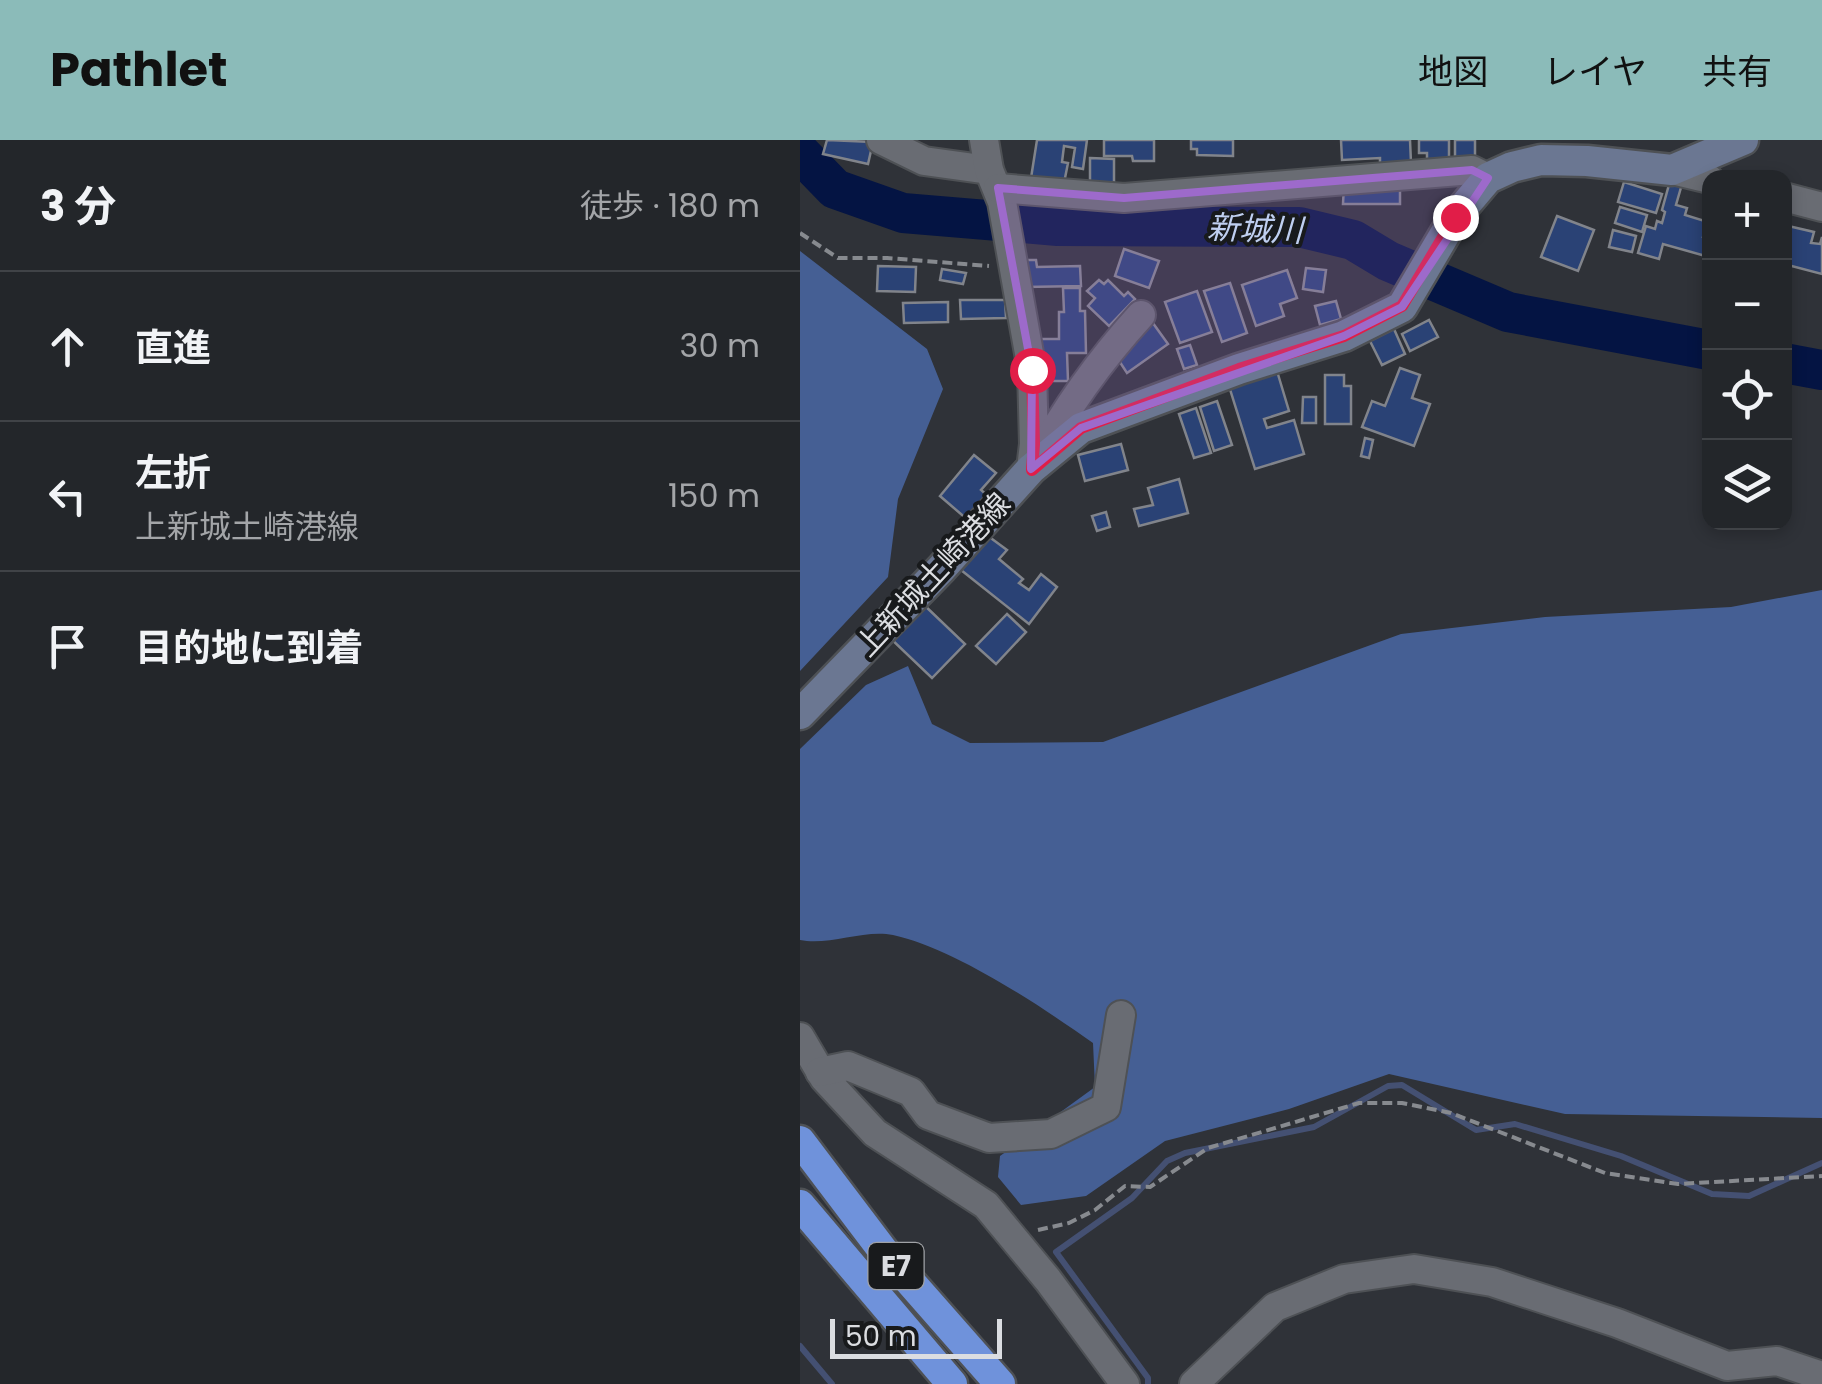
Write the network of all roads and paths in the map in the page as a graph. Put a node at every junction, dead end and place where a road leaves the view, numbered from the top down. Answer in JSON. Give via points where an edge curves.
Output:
{"nodes":[{"id":1,"x":984,"y":140,"type":"edge"},
{"id":2,"x":1743,"y":140,"type":"edge"},
{"id":3,"x":885,"y":141,"type":"edge"},
{"id":4,"x":1672,"y":170,"type":"junction"},
{"id":5,"x":1702,"y":177,"type":"edge"},
{"id":6,"x":1488,"y":178,"type":"junction"},
{"id":7,"x":996,"y":187,"type":"junction"},
{"id":8,"x":1792,"y":199,"type":"edge"},
{"id":9,"x":1822,"y":207,"type":"edge"},
{"id":10,"x":800,"y":234,"type":"edge"},
{"id":11,"x":1012,"y":260,"type":"junction"},
{"id":12,"x":1140,"y":314,"type":"dead end"},
{"id":13,"x":1032,"y":470,"type":"junction"},
{"id":14,"x":800,"y":714,"type":"edge"},
{"id":15,"x":1120,"y":1015,"type":"dead end"},
{"id":16,"x":800,"y":1036,"type":"edge"},
{"id":17,"x":820,"y":1072,"type":"junction"},
{"id":18,"x":800,"y":1140,"type":"edge"},
{"id":19,"x":1822,"y":1176,"type":"edge"},
{"id":20,"x":800,"y":1205,"type":"edge"},
{"id":21,"x":1027,"y":1230,"type":"dead end"},
{"id":22,"x":1822,"y":1376,"type":"edge"},
{"id":23,"x":952,"y":1384,"type":"edge"},
{"id":24,"x":1000,"y":1384,"type":"edge"},
{"id":25,"x":1125,"y":1384,"type":"edge"},
{"id":26,"x":1194,"y":1384,"type":"edge"}],
"edges":[{"from":1,"to":7,"type":"street"},
{"from":2,"to":4,"type":"main road"},
{"from":3,"to":7,"type":"street"},
{"from":4,"to":5,"type":"street"},
{"from":4,"to":6,"type":"main road","via":[[1541,160]]},
{"from":6,"to":7,"type":"street","via":[[1472,170],[1124,198]]},
{"from":6,"to":13,"type":"main road","name":"上新城土崎港線","via":[[1455,217],[1402,306],[1344,336],[1081,428]]},
{"from":7,"to":11,"type":"street"},
{"from":8,"to":9,"type":"street"},
{"from":10,"to":11,"type":"path","via":[[838,258]]},
{"from":11,"to":13,"type":"street","via":[[1032,370]]},
{"from":12,"to":13,"type":"street","via":[[1100,360]]},
{"from":13,"to":14,"type":"main road","name":"上新城土崎港線"},
{"from":15,"to":17,"type":"street","via":[[1106,1107],[1051,1134],[989,1138],[928,1115],[910,1092],[848,1066]]},
{"from":16,"to":17,"type":"street"},
{"from":17,"to":25,"type":"street","via":[[875,1133],[986,1205]]},
{"from":18,"to":24,"type":"highway","number":"E7","via":[[884,1252]]},
{"from":19,"to":21,"type":"path","via":[[1678,1184],[1606,1174],[1451,1113],[1402,1102],[1358,1102],[1208,1148],[1150,1187],[1125,1186],[1069,1223]]},
{"from":20,"to":23,"type":"highway","number":"E7"},
{"from":22,"to":26,"type":"street","via":[[1777,1362],[1727,1366],[1492,1282],[1414,1269],[1344,1279],[1275,1306]]}]}
